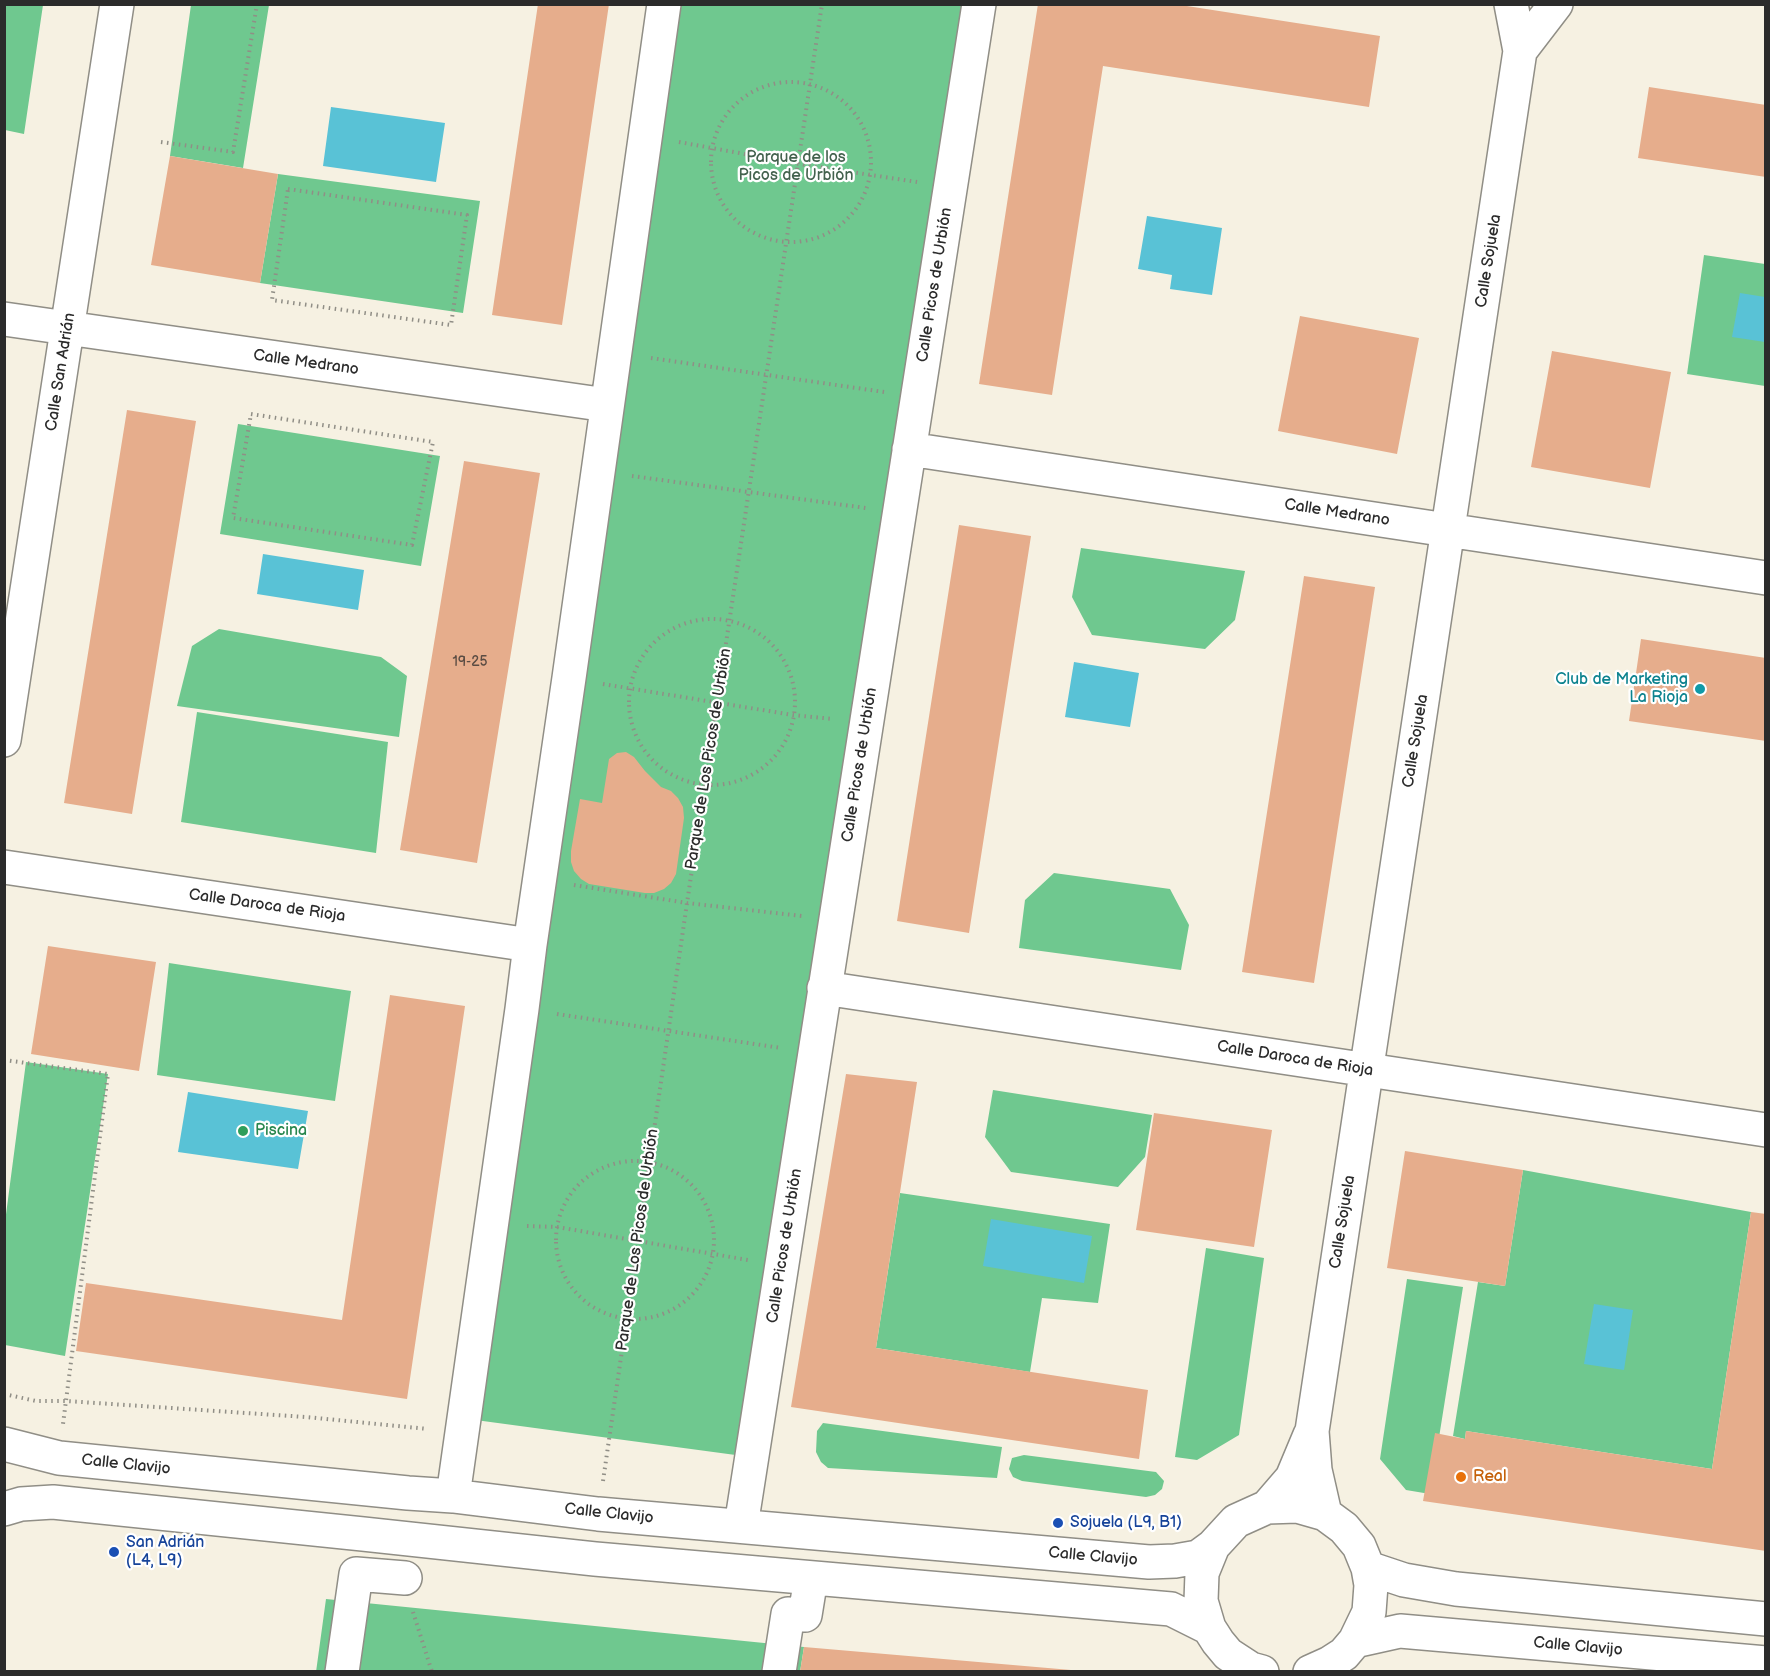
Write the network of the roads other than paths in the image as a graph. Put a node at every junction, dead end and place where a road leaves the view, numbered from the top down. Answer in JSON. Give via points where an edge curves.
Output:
{"nodes":[{"id":1,"x":117,"y":4,"type":"edge"},
{"id":2,"x":664,"y":4,"type":"edge"},
{"id":3,"x":979,"y":4,"type":"edge"},
{"id":4,"x":1511,"y":4,"type":"edge"},
{"id":5,"x":1556,"y":4,"type":"edge"},
{"id":6,"x":1520,"y":51,"type":"junction"},
{"id":7,"x":4,"y":319,"type":"edge"},
{"id":8,"x":67,"y":329,"type":"junction"},
{"id":9,"x":607,"y":405,"type":"junction"},
{"id":10,"x":909,"y":449,"type":"junction"},
{"id":11,"x":1448,"y":530,"type":"junction"},
{"id":12,"x":1766,"y":578,"type":"edge"},
{"id":13,"x":4,"y":740,"type":"edge"},
{"id":14,"x":4,"y":867,"type":"edge"},
{"id":15,"x":530,"y":945,"type":"junction"},
{"id":16,"x":824,"y":988,"type":"junction"},
{"id":17,"x":1366,"y":1070,"type":"junction"},
{"id":18,"x":1766,"y":1130,"type":"edge"},
{"id":19,"x":1312,"y":1431,"type":"junction"},
{"id":20,"x":4,"y":1444,"type":"edge"},
{"id":21,"x":453,"y":1496,"type":"junction"},
{"id":22,"x":1268,"y":1507,"type":"junction"},
{"id":23,"x":4,"y":1509,"type":"edge"},
{"id":24,"x":1325,"y":1515,"type":"junction"},
{"id":25,"x":741,"y":1526,"type":"junction"},
{"id":26,"x":1213,"y":1546,"type":"junction"},
{"id":27,"x":1368,"y":1568,"type":"junction"},
{"id":28,"x":405,"y":1578,"type":"dead end"},
{"id":29,"x":811,"y":1578,"type":"junction"},
{"id":30,"x":1766,"y":1619,"type":"edge"},
{"id":31,"x":1355,"y":1641,"type":"junction"},
{"id":32,"x":1224,"y":1651,"type":"edge"},
{"id":33,"x":1766,"y":1663,"type":"edge"},
{"id":34,"x":342,"y":1671,"type":"edge"},
{"id":35,"x":779,"y":1671,"type":"edge"},
{"id":36,"x":1262,"y":1671,"type":"edge"},
{"id":37,"x":1313,"y":1671,"type":"edge"}],
"edges":[{"from":1,"to":8,"type":"street","name":"Calle San Adrián"},
{"from":2,"to":9,"type":"street"},
{"from":3,"to":10,"type":"street","name":"Calle Picos de Urbión"},
{"from":4,"to":6,"type":"street","name":"Calle Sojuela"},
{"from":5,"to":6,"type":"street","name":"Calle Sojuela"},
{"from":6,"to":11,"type":"street","name":"Calle Sojuela"},
{"from":7,"to":8,"type":"street","name":"Calle Medrano"},
{"from":8,"to":9,"type":"street","name":"Calle Medrano"},
{"from":8,"to":13,"type":"street","name":"Calle San Adrián"},
{"from":9,"to":15,"type":"street"},
{"from":10,"to":11,"type":"street","name":"Calle Medrano"},
{"from":10,"to":16,"type":"street","name":"Calle Picos de Urbión"},
{"from":11,"to":12,"type":"street","name":"Calle Medrano"},
{"from":11,"to":17,"type":"street","name":"Calle Sojuela"},
{"from":14,"to":15,"type":"street","name":"Calle Daroca de Rioja"},
{"from":15,"to":21,"type":"street"},
{"from":16,"to":17,"type":"street","name":"Calle Daroca de Rioja"},
{"from":16,"to":25,"type":"street","name":"Calle Picos de Urbión"},
{"from":17,"to":18,"type":"street","name":"Calle Daroca de Rioja"},
{"from":17,"to":19,"type":"street","name":"Calle Sojuela"},
{"from":19,"to":22,"type":"street","name":"Calle Sojuela","via":[[1292,1479]]},
{"from":19,"to":24,"type":"street","name":"Calle Sojuela"},
{"from":20,"to":21,"type":"street","name":"Calle Clavijo","via":[[59,1458]]},
{"from":21,"to":25,"type":"street","name":"Calle Clavijo"},
{"from":22,"to":24,"type":"street","via":[[1297,1506]]},
{"from":22,"to":26,"type":"street","via":[[1236,1521]]},
{"from":23,"to":29,"type":"street","via":[[53,1502]]},
{"from":24,"to":27,"type":"street","via":[[1344,1528],[1359,1546]]},
{"from":25,"to":26,"type":"street","name":"Calle Clavijo","via":[[1149,1562],[1198,1557]]},
{"from":26,"to":32,"type":"street","via":[[1202,1573],[1201,1601]]},
{"from":27,"to":30,"type":"street","via":[[1404,1580],[1456,1589]]},
{"from":27,"to":31,"type":"street","via":[[1369,1612]]},
{"from":28,"to":34,"type":"street","via":[[356,1574]]},
{"from":29,"to":32,"type":"street","via":[[1171,1609]]},
{"from":29,"to":35,"type":"street","via":[[805,1615],[788,1614]]},
{"from":31,"to":33,"type":"street","name":"Calle Clavijo","via":[[1400,1631]]},
{"from":31,"to":37,"type":"street","via":[[1344,1654]]},
{"from":32,"to":36,"type":"street","via":[[1251,1669]]}]}
